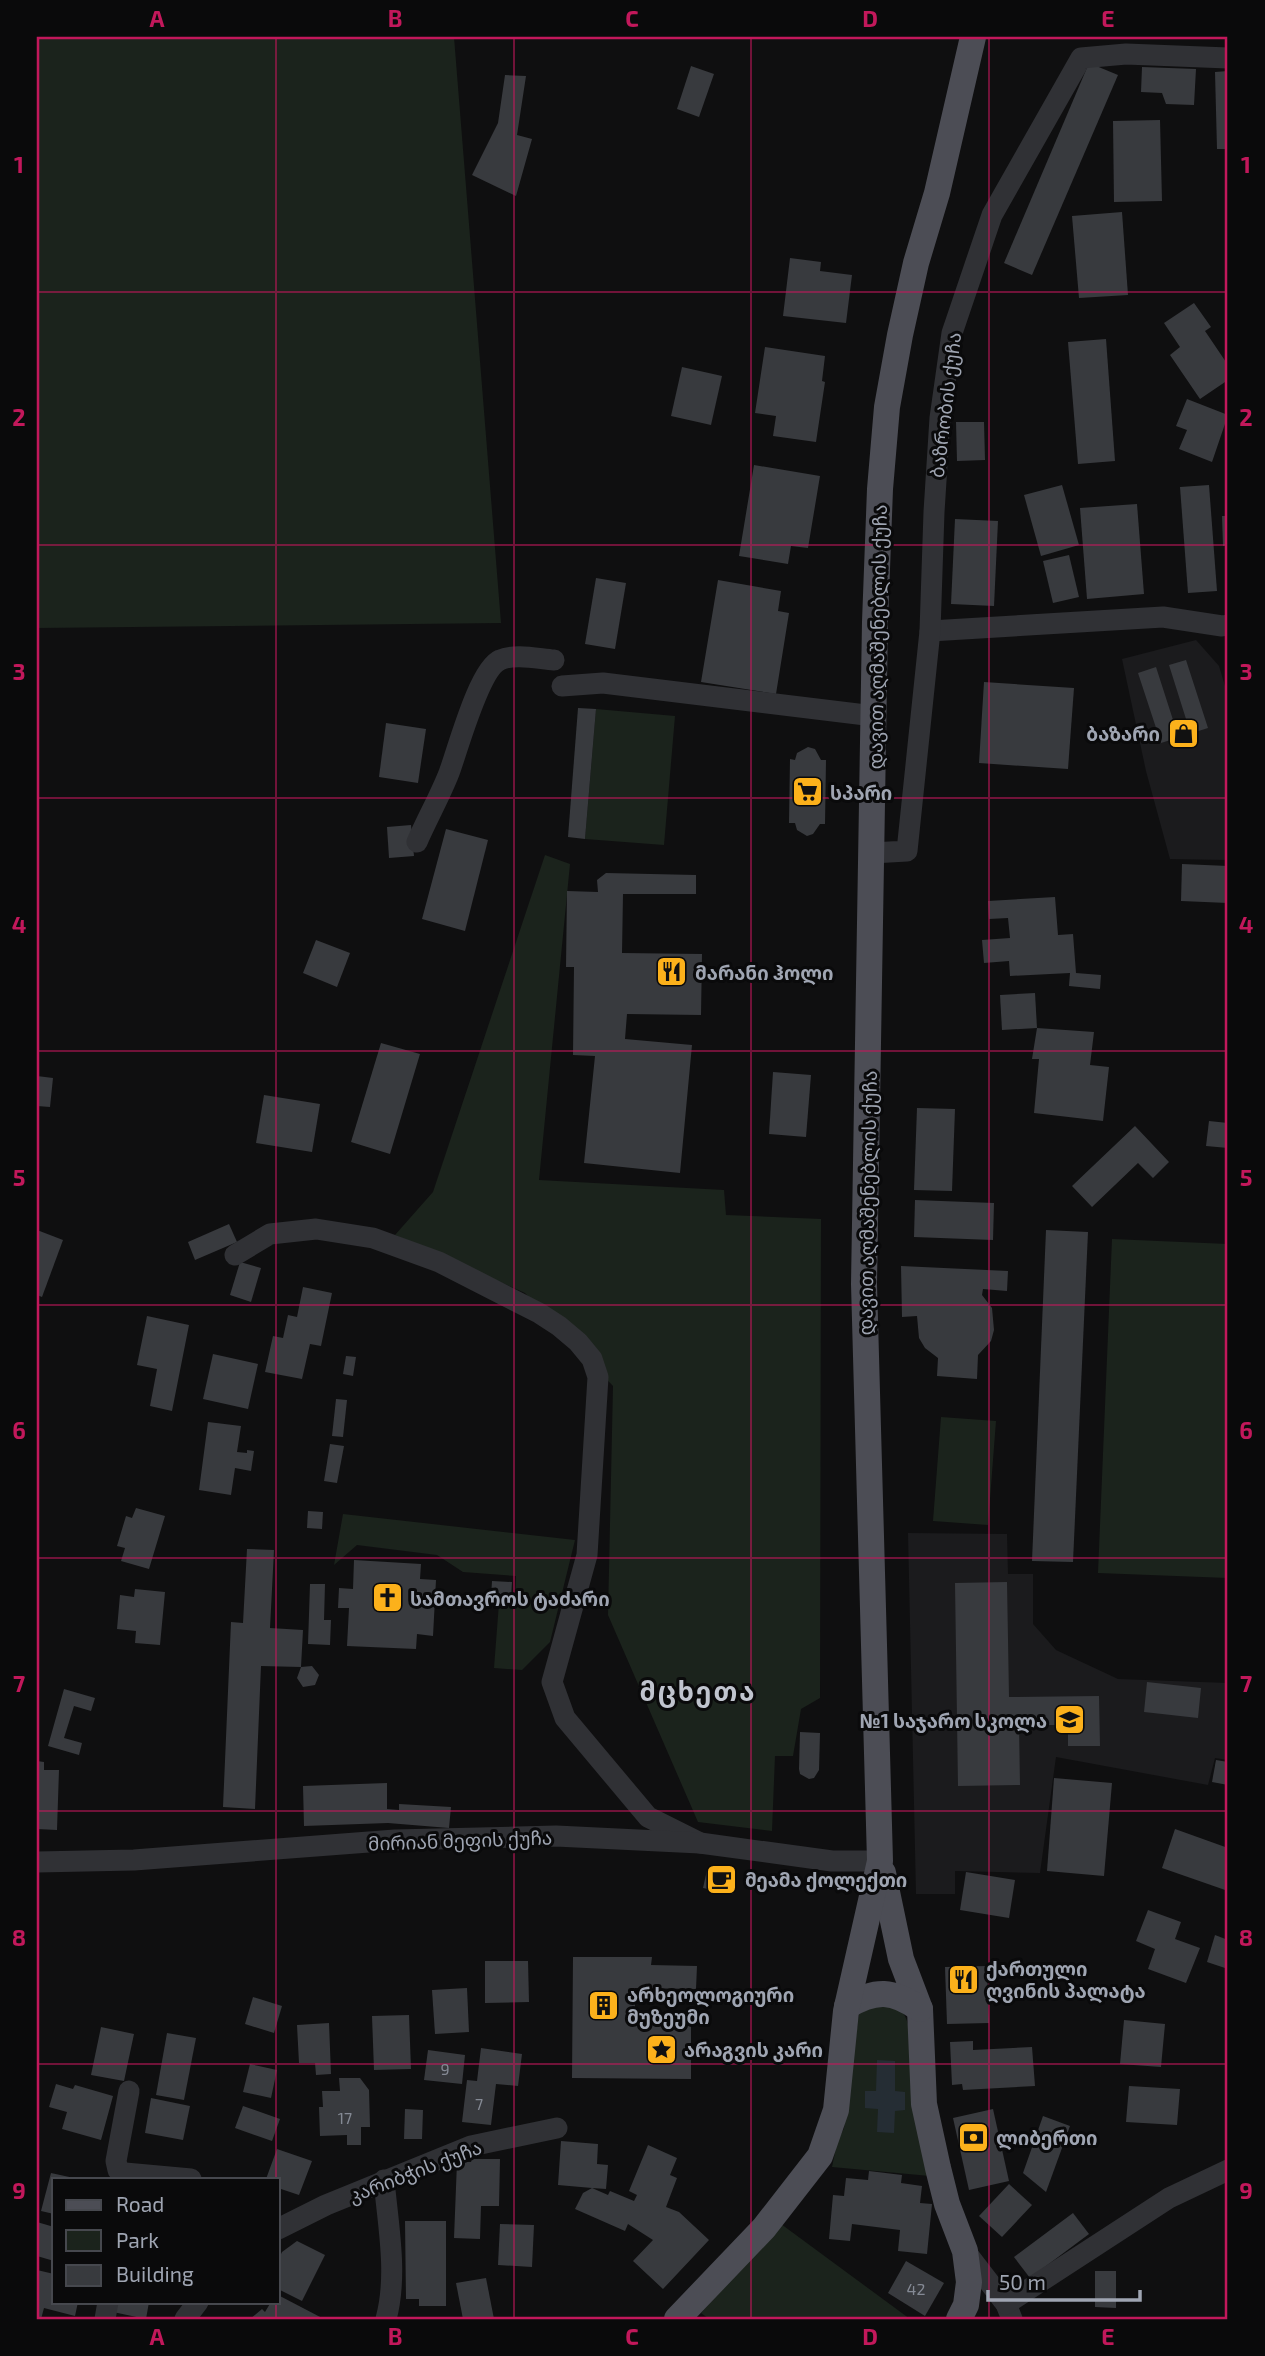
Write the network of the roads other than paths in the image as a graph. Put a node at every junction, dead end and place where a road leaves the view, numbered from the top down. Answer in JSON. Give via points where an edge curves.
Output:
{"nodes":[{"id":1,"x":973,"y":37,"type":"edge"},
{"id":2,"x":1228,"y":58,"type":"edge"},
{"id":3,"x":930,"y":631,"type":"junction"},
{"id":4,"x":1226,"y":632,"type":"edge"},
{"id":5,"x":554,"y":660,"type":"dead end"},
{"id":6,"x":562,"y":685,"type":"dead end"},
{"id":7,"x":874,"y":716,"type":"junction"},
{"id":8,"x":416,"y":842,"type":"dead end"},
{"id":9,"x":872,"y":853,"type":"junction"},
{"id":10,"x":235,"y":1255,"type":"dead end"},
{"id":11,"x":700,"y":1843,"type":"junction"},
{"id":12,"x":38,"y":1861,"type":"edge"},
{"id":13,"x":880,"y":1861,"type":"junction"},
{"id":14,"x":847,"y":2006,"type":"junction"},
{"id":15,"x":920,"y":2009,"type":"junction"},
{"id":16,"x":129,"y":2091,"type":"dead end"},
{"id":17,"x":557,"y":2128,"type":"dead end"},
{"id":18,"x":1228,"y":2170,"type":"edge"},
{"id":19,"x":180,"y":2178,"type":"edge"},
{"id":20,"x":384,"y":2180,"type":"junction"},
{"id":21,"x":280,"y":2228,"type":"edge"},
{"id":22,"x":965,"y":2251,"type":"junction"},
{"id":23,"x":196,"y":2304,"type":"edge"},
{"id":24,"x":1009,"y":2312,"type":"edge"},
{"id":25,"x":185,"y":2319,"type":"edge"},
{"id":26,"x":386,"y":2319,"type":"edge"},
{"id":27,"x":677,"y":2319,"type":"edge"},
{"id":28,"x":960,"y":2319,"type":"edge"}],
"edges":[{"from":1,"to":7,"type":"main road","name":"დავით აღმაშენებლის ქუჩა","via":[[913,275],[887,407]]},
{"from":2,"to":3,"type":"street","name":"ბაზრობის ქუჩა","via":[[1126,54],[1081,58],[992,215],[952,332],[940,418]]},
{"from":3,"to":4,"type":"street","via":[[1163,617]]},
{"from":3,"to":9,"type":"street","name":"ბაზრობის ქუჩა","via":[[906,851]]},
{"from":5,"to":8,"type":"street","via":[[516,657],[493,665]]},
{"from":6,"to":7,"type":"street","via":[[603,683]]},
{"from":7,"to":9,"type":"main road","name":"დავით აღმაშენებლის ქუჩა"},
{"from":9,"to":13,"type":"main road","name":"დავით აღმაშენებლის ქუჩა","via":[[864,1284]]},
{"from":10,"to":11,"type":"street","via":[[270,1234],[317,1229],[373,1238],[439,1262],[539,1313],[592,1359],[598,1377],[587,1555],[552,1682],[565,1718],[648,1817]]},
{"from":11,"to":12,"type":"street","name":"მირიან მეფის ქუჩა","via":[[556,1836],[450,1838],[134,1860]]},
{"from":11,"to":13,"type":"street","name":"მირიან მეფის ქუჩა","via":[[832,1861]]},
{"from":13,"to":14,"type":"main road","name":"დავით აღმაშენებლის ქუჩა"},
{"from":13,"to":15,"type":"main road","via":[[901,1959]]},
{"from":14,"to":15,"type":"main road","via":[[864,1996],[884,1993],[904,1998]]},
{"from":14,"to":27,"type":"main road","name":"დავით აღმაშენებლის ქუჩა","via":[[836,2110],[820,2156],[764,2228]]},
{"from":15,"to":22,"type":"main road","via":[[924,2104],[947,2204]]},
{"from":16,"to":19,"type":"street","via":[[118,2170]]},
{"from":17,"to":20,"type":"street","name":"კარიბჭის ქუჩა","via":[[471,2146]]},
{"from":18,"to":24,"type":"street","via":[[1169,2197]]},
{"from":20,"to":21,"type":"street","name":"კარიბჭის ქუჩა"},
{"from":20,"to":26,"type":"street","via":[[391,2260]]},
{"from":22,"to":24,"type":"street"},
{"from":22,"to":28,"type":"main road","via":[[969,2282]]},
{"from":23,"to":25,"type":"street"}]}
